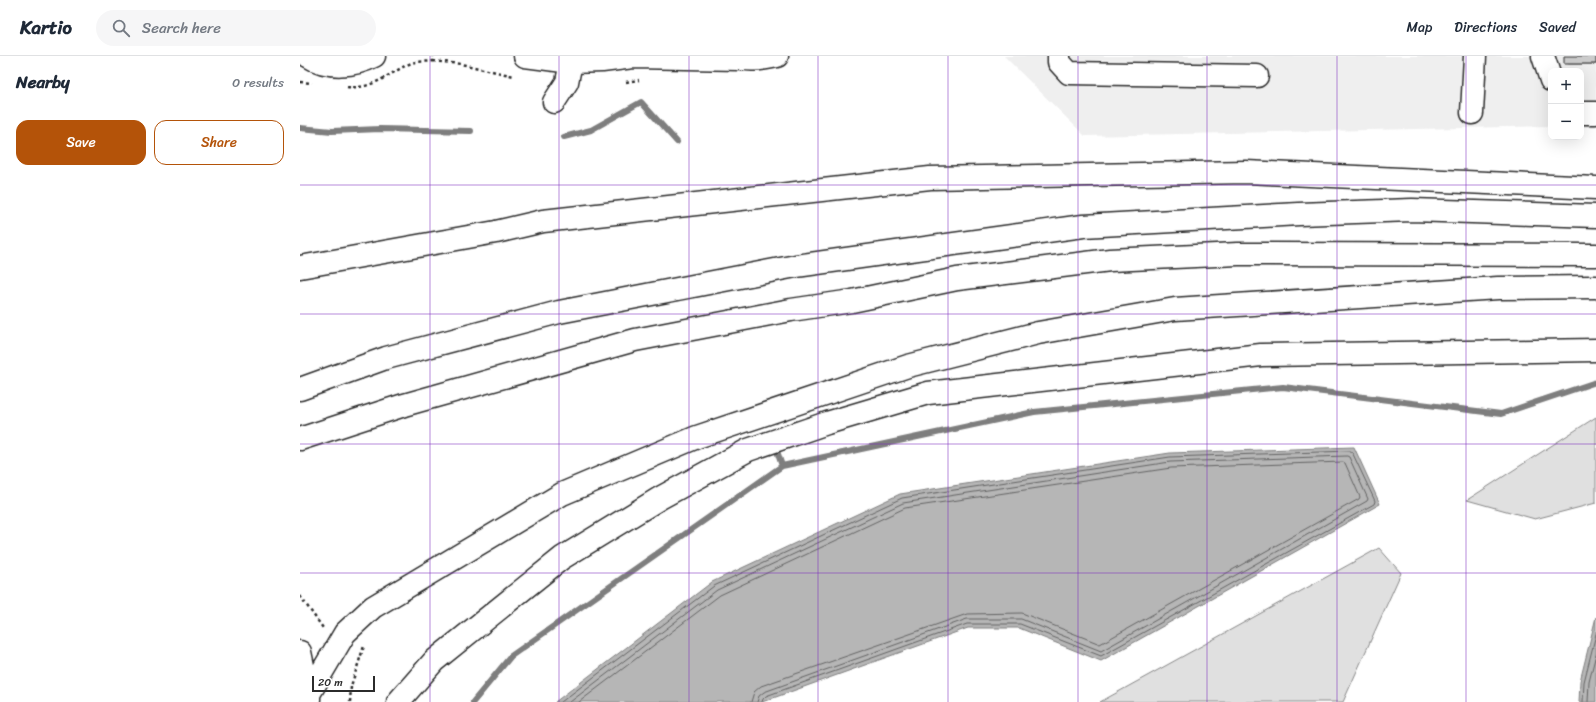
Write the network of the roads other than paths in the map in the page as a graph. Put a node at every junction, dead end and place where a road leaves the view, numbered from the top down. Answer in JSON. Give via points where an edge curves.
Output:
{"nodes":[{"id":1,"x":374,"y":56,"type":"edge"},
{"id":2,"x":525,"y":56,"type":"edge"},
{"id":3,"x":634,"y":56,"type":"edge"},
{"id":4,"x":777,"y":56,"type":"edge"},
{"id":5,"x":1059,"y":56,"type":"edge"},
{"id":6,"x":1475,"y":56,"type":"edge"},
{"id":7,"x":1543,"y":56,"type":"edge"},
{"id":8,"x":306,"y":57,"type":"edge"},
{"id":9,"x":736,"y":57,"type":"edge"},
{"id":10,"x":571,"y":62,"type":"junction"},
{"id":11,"x":1548,"y":71,"type":"edge"},
{"id":12,"x":1257,"y":76,"type":"dead end"},
{"id":13,"x":554,"y":102,"type":"dead end"},
{"id":14,"x":1584,"y":112,"type":"edge"},
{"id":15,"x":1472,"y":113,"type":"dead end"},
{"id":16,"x":1596,"y":113,"type":"edge"},
{"id":17,"x":1596,"y":188,"type":"edge"},
{"id":18,"x":1596,"y":216,"type":"edge"},
{"id":19,"x":1596,"y":255,"type":"edge"},
{"id":20,"x":300,"y":267,"type":"edge"},
{"id":21,"x":1596,"y":287,"type":"edge"},
{"id":22,"x":1596,"y":350,"type":"edge"},
{"id":23,"x":300,"y":389,"type":"edge"},
{"id":24,"x":300,"y":439,"type":"edge"},
{"id":25,"x":300,"y":652,"type":"edge"},
{"id":26,"x":309,"y":698,"type":"edge"},
{"id":27,"x":398,"y":702,"type":"edge"}],
"edges":[{"from":1,"to":8,"type":"main road","via":[[353,64],[331,64]]},
{"from":2,"to":10,"type":"main road"},
{"from":3,"to":9,"type":"main road"},
{"from":3,"to":10,"type":"main road"},
{"from":4,"to":9,"type":"main road","via":[[758,60]]},
{"from":5,"to":12,"type":"main road","via":[[1059,62],[1069,73]]},
{"from":6,"to":15,"type":"main road"},
{"from":7,"to":11,"type":"main road"},
{"from":10,"to":13,"type":"main road","via":[[567,82]]},
{"from":14,"to":16,"type":"main road"},
{"from":17,"to":20,"type":"main road","via":[[1246,172],[930,178],[543,221],[496,232]]},
{"from":18,"to":23,"type":"main road","via":[[1412,210],[1083,226],[796,266],[559,312],[386,358]]},
{"from":19,"to":24,"type":"main road","via":[[1238,254],[1110,260],[957,279],[852,301],[635,340],[404,405]]},
{"from":21,"to":26,"type":"main road","via":[[1498,288],[1175,309],[1038,333],[908,366],[697,437],[562,494],[373,607],[345,633]]},
{"from":22,"to":27,"type":"main road","via":[[1261,355],[921,395],[748,450],[660,498],[562,558],[434,661]]},
{"from":25,"to":26,"type":"main road"}]}
